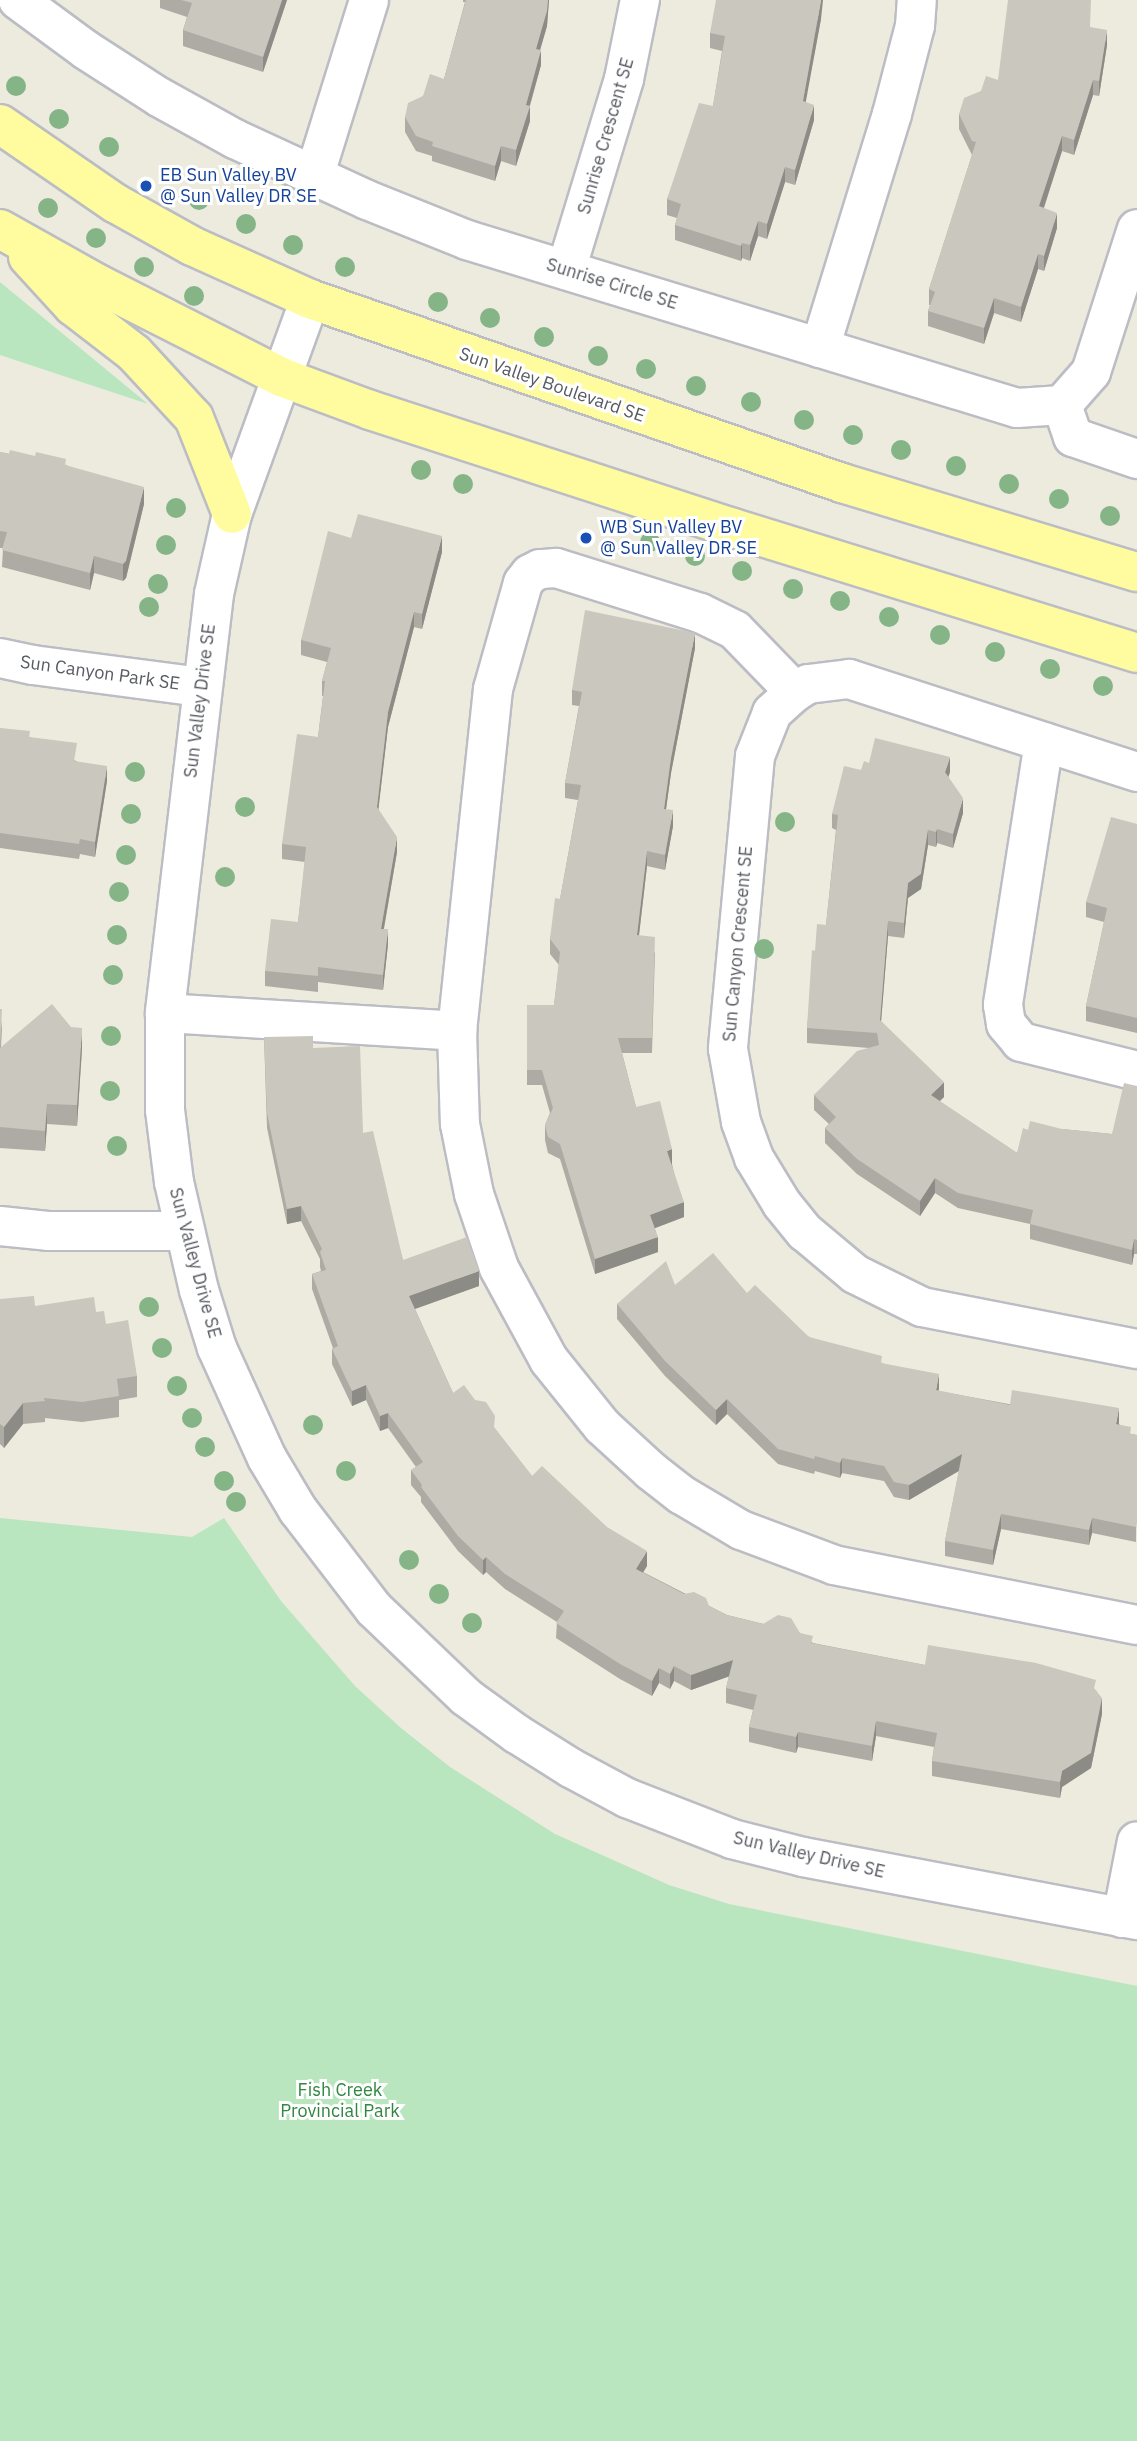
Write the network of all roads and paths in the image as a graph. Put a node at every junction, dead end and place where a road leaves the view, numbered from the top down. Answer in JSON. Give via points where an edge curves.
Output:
{"nodes":[{"id":1,"x":18,"y":0,"type":"edge"},
{"id":2,"x":369,"y":0,"type":"edge"},
{"id":3,"x":640,"y":0,"type":"edge"},
{"id":4,"x":917,"y":0,"type":"edge"},
{"id":5,"x":0,"y":124,"type":"edge"},
{"id":6,"x":314,"y":177,"type":"junction"},
{"id":7,"x":1137,"y":229,"type":"edge"},
{"id":8,"x":2,"y":231,"type":"edge"},
{"id":9,"x":566,"y":270,"type":"junction"},
{"id":10,"x":310,"y":299,"type":"junction"},
{"id":11,"x":820,"y":348,"type":"junction"},
{"id":12,"x":281,"y":377,"type":"junction"},
{"id":13,"x":1062,"y":405,"type":"junction"},
{"id":14,"x":1137,"y":460,"type":"edge"},
{"id":15,"x":232,"y":514,"type":"junction"},
{"id":16,"x":1137,"y":572,"type":"edge"},
{"id":17,"x":1137,"y":653,"type":"edge"},
{"id":18,"x":0,"y":658,"type":"edge"},
{"id":19,"x":200,"y":687,"type":"junction"},
{"id":20,"x":794,"y":692,"type":"junction"},
{"id":21,"x":1044,"y":743,"type":"junction"},
{"id":22,"x":1137,"y":772,"type":"edge"},
{"id":23,"x":165,"y":1013,"type":"junction"},
{"id":24,"x":457,"y":1031,"type":"junction"},
{"id":25,"x":1137,"y":1071,"type":"edge"},
{"id":26,"x":0,"y":1226,"type":"edge"},
{"id":27,"x":185,"y":1231,"type":"junction"},
{"id":28,"x":1137,"y":1349,"type":"edge"},
{"id":29,"x":1137,"y":1625,"type":"edge"},
{"id":30,"x":1137,"y":1841,"type":"edge"},
{"id":31,"x":1130,"y":1919,"type":"edge"}],
"edges":[{"from":1,"to":6,"type":"street","name":"Sunrise Circle SE","via":[[159,97]]},
{"from":2,"to":6,"type":"street"},
{"from":3,"to":9,"type":"street","name":"Sunrise Crescent SE","via":[[624,79]]},
{"from":4,"to":11,"type":"street","via":[[915,26],[892,114]]},
{"from":5,"to":10,"type":"main road","name":"Sun Valley Boulevard SE","via":[[115,202],[192,246]]},
{"from":6,"to":9,"type":"street","name":"Sunrise Circle SE","via":[[467,240]]},
{"from":7,"to":13,"type":"street","via":[[1091,372]]},
{"from":8,"to":12,"type":"main road"},
{"from":8,"to":15,"type":"main road","via":[[73,306],[134,353],[194,418]]},
{"from":9,"to":11,"type":"street","name":"Sunrise Circle SE"},
{"from":10,"to":12,"type":"street","name":"Sun Valley Drive SE"},
{"from":10,"to":16,"type":"main road","name":"Sun Valley Boulevard SE","via":[[842,484]]},
{"from":11,"to":13,"type":"street","name":"Sunrise Circle SE","via":[[1017,408]]},
{"from":12,"to":15,"type":"street","name":"Sun Valley Drive SE"},
{"from":12,"to":17,"type":"main road","via":[[585,480]]},
{"from":13,"to":14,"type":"street","via":[[1073,437]]},
{"from":15,"to":19,"type":"street","name":"Sun Valley Drive SE"},
{"from":18,"to":19,"type":"street","name":"Sun Canyon Park SE"},
{"from":19,"to":23,"type":"street","name":"Sun Valley Drive SE"},
{"from":20,"to":21,"type":"street","via":[[807,684],[849,680]]},
{"from":20,"to":24,"type":"street","via":[[735,630],[699,613],[556,568],[530,574],[516,599],[493,689]]},
{"from":20,"to":28,"type":"street","name":"Sun Canyon Crescent SE","via":[[772,713],[755,756],[728,1025],[732,1082],[754,1158],[804,1232],[855,1274],[894,1296],[979,1320]]},
{"from":21,"to":22,"type":"street"},
{"from":21,"to":25,"type":"street","via":[[1003,1005],[1006,1024],[1021,1042]]},
{"from":23,"to":24,"type":"street"},
{"from":23,"to":27,"type":"street","name":"Sun Valley Drive SE","via":[[165,1110]]},
{"from":24,"to":29,"type":"street","via":[[460,1124],[474,1194],[499,1268],[549,1360],[602,1426],[650,1471],[741,1530],[834,1565]]},
{"from":26,"to":27,"type":"street","via":[[48,1231]]},
{"from":27,"to":31,"type":"street","name":"Sun Valley Drive SE","via":[[199,1290],[236,1393],[298,1510],[373,1609],[466,1697],[517,1734],[627,1798],[732,1839],[803,1857]]},
{"from":30,"to":31,"type":"street"}]}
